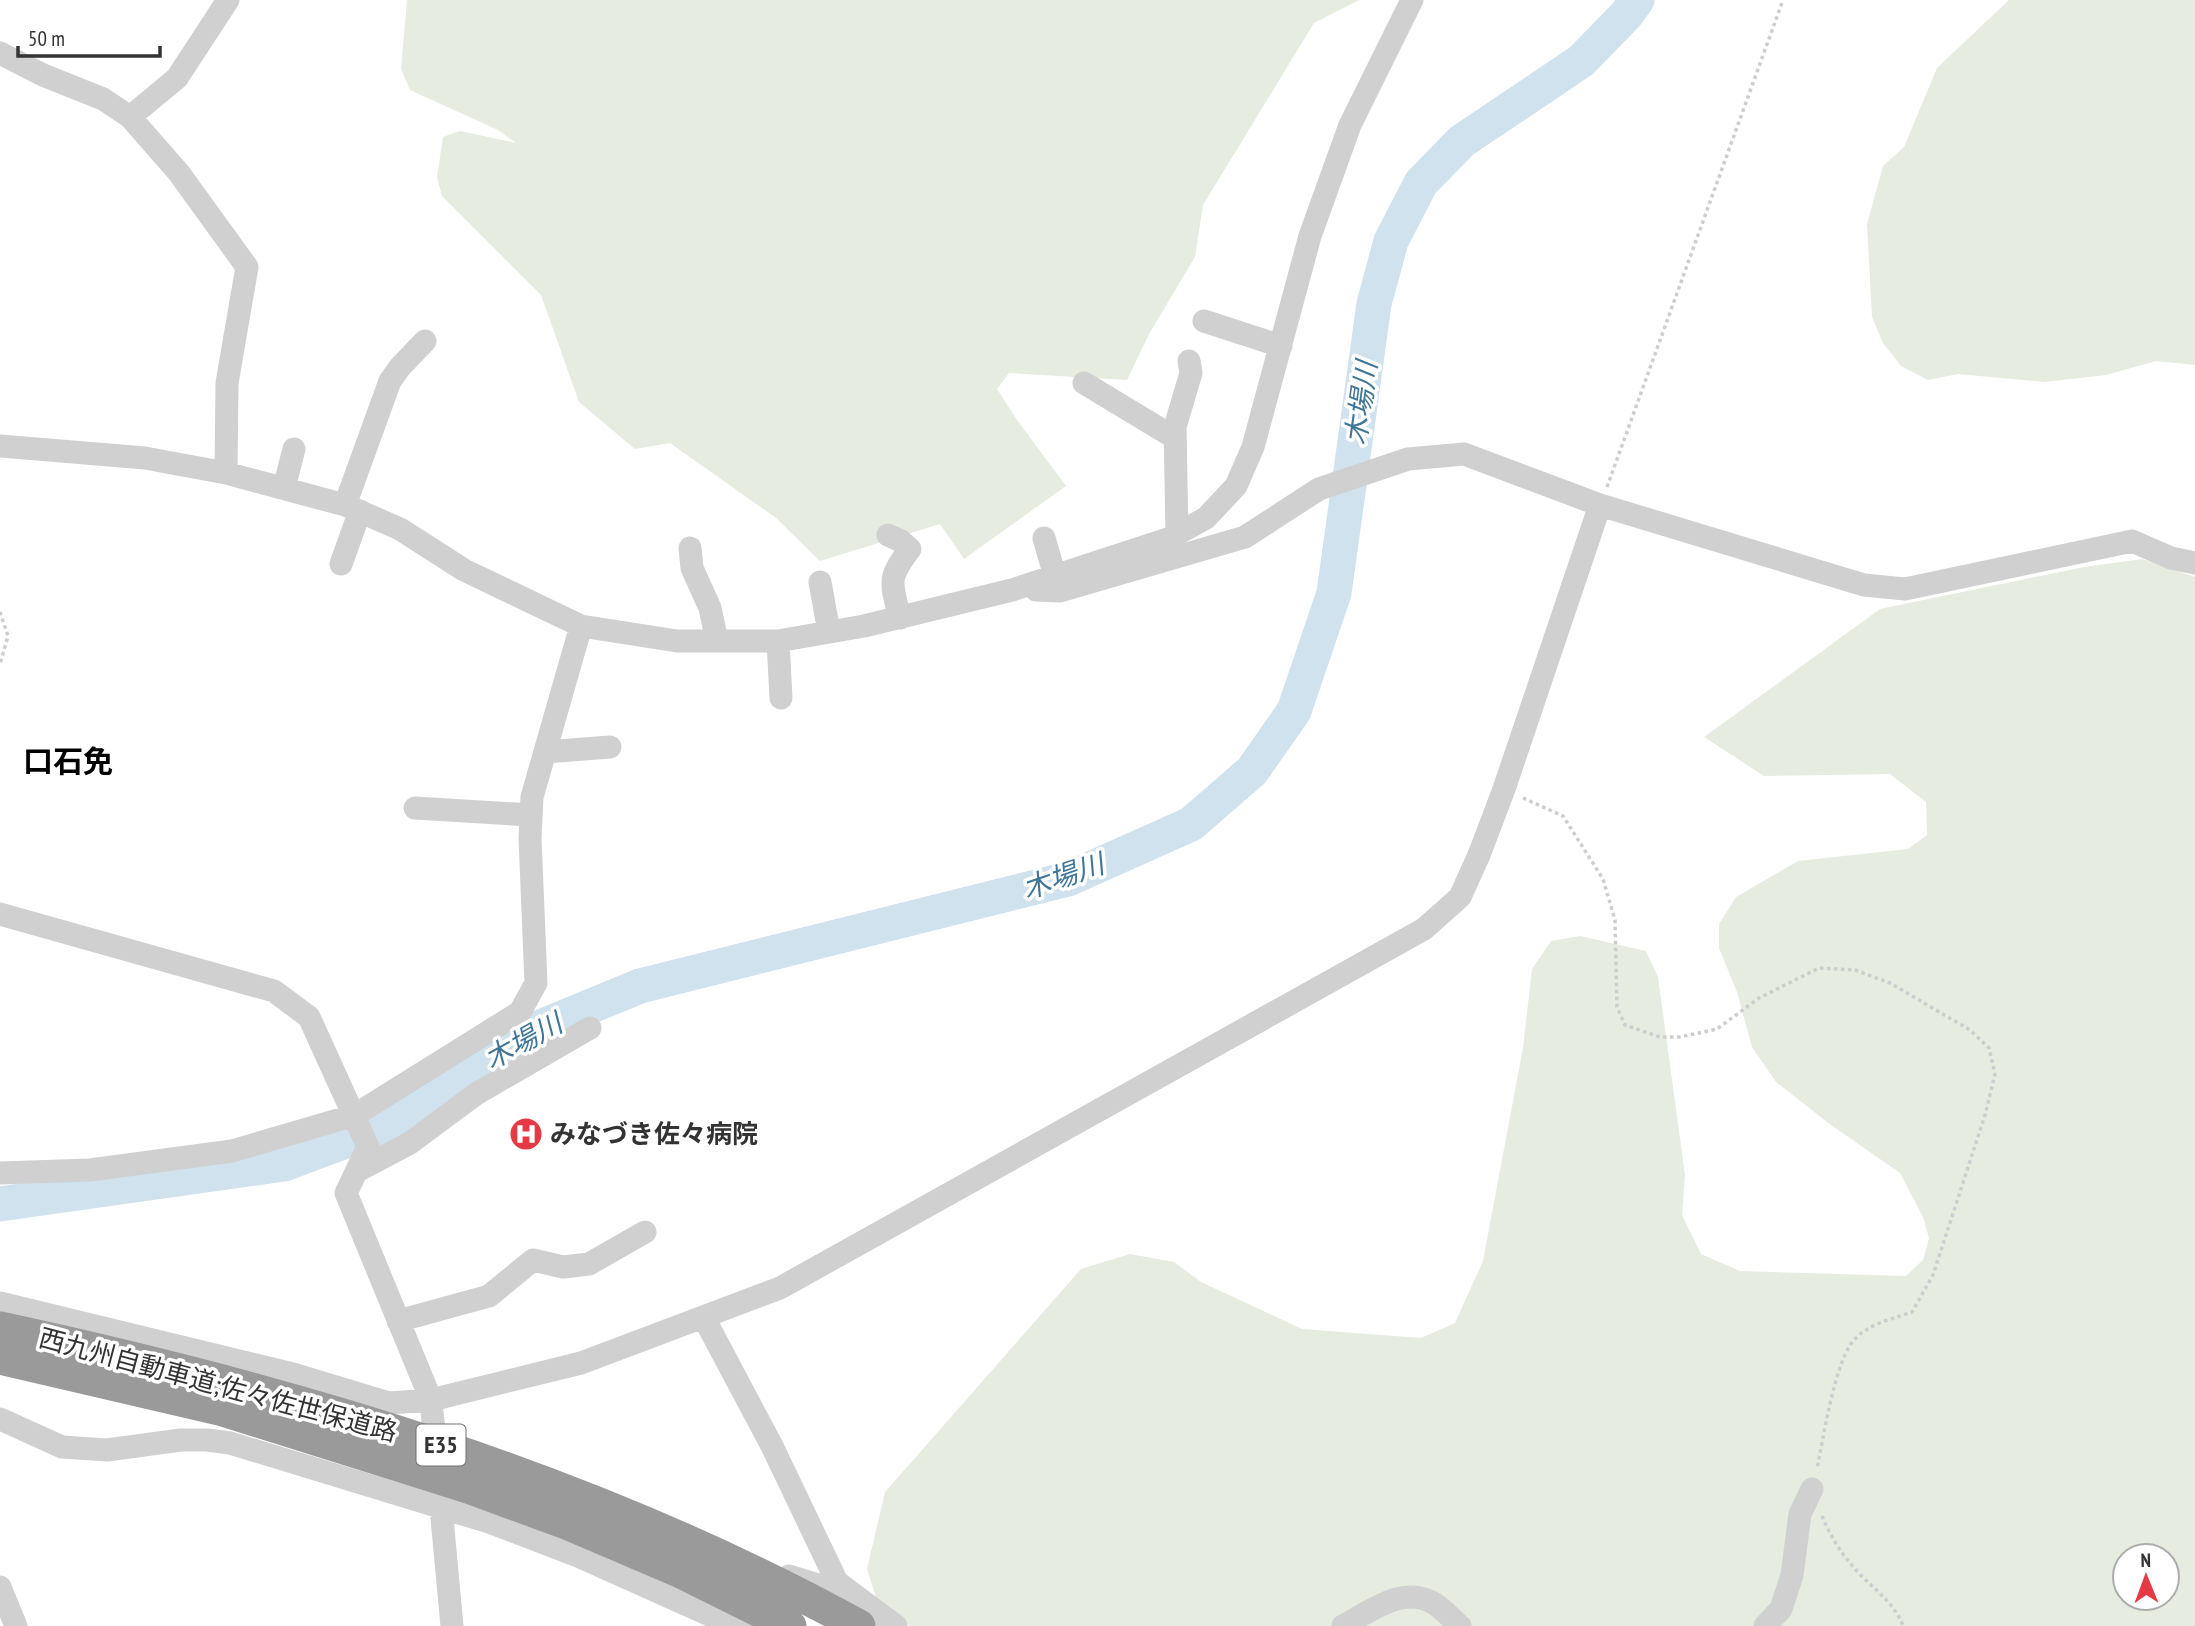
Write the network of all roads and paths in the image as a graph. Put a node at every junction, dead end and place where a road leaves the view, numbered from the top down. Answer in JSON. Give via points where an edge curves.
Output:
{"nodes":[{"id":1,"x":229,"y":0,"type":"edge"},
{"id":2,"x":1412,"y":0,"type":"edge"},
{"id":3,"x":1783,"y":0,"type":"edge"},
{"id":4,"x":0,"y":53,"type":"edge"},
{"id":5,"x":130,"y":117,"type":"junction"},
{"id":6,"x":1205,"y":321,"type":"dead end"},
{"id":7,"x":425,"y":341,"type":"dead end"},
{"id":8,"x":1281,"y":346,"type":"junction"},
{"id":9,"x":1189,"y":361,"type":"dead end"},
{"id":10,"x":1084,"y":383,"type":"dead end"},
{"id":11,"x":1175,"y":438,"type":"junction"},
{"id":12,"x":0,"y":446,"type":"edge"},
{"id":13,"x":294,"y":449,"type":"dead end"},
{"id":14,"x":226,"y":472,"type":"junction"},
{"id":15,"x":284,"y":488,"type":"junction"},
{"id":16,"x":1600,"y":505,"type":"junction"},
{"id":17,"x":353,"y":508,"type":"junction"},
{"id":18,"x":1177,"y":534,"type":"junction"},
{"id":19,"x":888,"y":535,"type":"dead end"},
{"id":20,"x":1044,"y":538,"type":"dead end"},
{"id":21,"x":690,"y":548,"type":"dead end"},
{"id":22,"x":341,"y":564,"type":"dead end"},
{"id":23,"x":2195,"y":564,"type":"edge"},
{"id":24,"x":1055,"y":576,"type":"junction"},
{"id":25,"x":820,"y":582,"type":"dead end"},
{"id":26,"x":1012,"y":590,"type":"junction"},
{"id":27,"x":0,"y":612,"type":"edge"},
{"id":28,"x":900,"y":618,"type":"junction"},
{"id":29,"x":581,"y":626,"type":"junction"},
{"id":30,"x":829,"y":632,"type":"junction"},
{"id":31,"x":717,"y":641,"type":"junction"},
{"id":32,"x":778,"y":642,"type":"junction"},
{"id":33,"x":0,"y":664,"type":"edge"},
{"id":34,"x":781,"y":698,"type":"dead end"},
{"id":35,"x":610,"y":747,"type":"dead end"},
{"id":36,"x":545,"y":752,"type":"junction"},
{"id":37,"x":1504,"y":789,"type":"junction"},
{"id":38,"x":415,"y":808,"type":"dead end"},
{"id":39,"x":531,"y":814,"type":"junction"},
{"id":40,"x":0,"y":914,"type":"edge"},
{"id":41,"x":590,"y":1028,"type":"dead end"},
{"id":42,"x":356,"y":1117,"type":"junction"},
{"id":43,"x":357,"y":1171,"type":"junction"},
{"id":44,"x":0,"y":1173,"type":"edge"},
{"id":45,"x":645,"y":1231,"type":"dead end"},
{"id":46,"x":0,"y":1303,"type":"edge"},
{"id":47,"x":704,"y":1318,"type":"junction"},
{"id":48,"x":398,"y":1321,"type":"junction"},
{"id":49,"x":0,"y":1328,"type":"edge"},
{"id":50,"x":0,"y":1358,"type":"edge"},
{"id":51,"x":431,"y":1401,"type":"junction"},
{"id":52,"x":0,"y":1419,"type":"edge"},
{"id":53,"x":1812,"y":1489,"type":"junction"},
{"id":54,"x":440,"y":1509,"type":"junction"},
{"id":55,"x":0,"y":1587,"type":"edge"},
{"id":56,"x":849,"y":1591,"type":"junction"},
{"id":57,"x":16,"y":1626,"type":"edge"},
{"id":58,"x":452,"y":1626,"type":"edge"},
{"id":59,"x":790,"y":1626,"type":"edge"},
{"id":60,"x":859,"y":1626,"type":"edge"},
{"id":61,"x":896,"y":1626,"type":"edge"},
{"id":62,"x":1343,"y":1626,"type":"edge"},
{"id":63,"x":1460,"y":1626,"type":"edge"},
{"id":64,"x":1765,"y":1626,"type":"edge"},
{"id":65,"x":1903,"y":1626,"type":"edge"}],
"edges":[{"from":1,"to":5,"type":"street","via":[[177,78]]},
{"from":2,"to":8,"type":"street","via":[[1350,125],[1310,236]]},
{"from":3,"to":16,"type":"path"},
{"from":4,"to":5,"type":"street","via":[[103,99]]},
{"from":5,"to":14,"type":"street","via":[[179,173],[247,267],[227,383]]},
{"from":6,"to":8,"type":"street"},
{"from":7,"to":17,"type":"street","via":[[390,381]]},
{"from":8,"to":18,"type":"street","via":[[1253,447],[1236,486],[1206,518]]},
{"from":9,"to":11,"type":"street","via":[[1191,373]]},
{"from":10,"to":11,"type":"street"},
{"from":11,"to":18,"type":"street"},
{"from":12,"to":14,"type":"street","via":[[145,458]]},
{"from":13,"to":15,"type":"street"},
{"from":14,"to":15,"type":"street"},
{"from":15,"to":17,"type":"street"},
{"from":16,"to":23,"type":"street","via":[[1864,585],[1891,588],[1937,583],[2132,541]]},
{"from":16,"to":26,"type":"street","via":[[1464,454],[1408,458],[1320,489],[1245,537],[1060,591]]},
{"from":16,"to":37,"type":"street"},
{"from":17,"to":22,"type":"street"},
{"from":17,"to":29,"type":"street","via":[[400,529],[464,570]]},
{"from":18,"to":24,"type":"street"},
{"from":19,"to":28,"type":"street","via":[[910,549],[891,581]]},
{"from":20,"to":24,"type":"street"},
{"from":21,"to":31,"type":"street","via":[[692,568],[710,608]]},
{"from":24,"to":26,"type":"street"},
{"from":25,"to":30,"type":"street"},
{"from":26,"to":28,"type":"street"},
{"from":27,"to":33,"type":"path","via":[[8,636]]},
{"from":28,"to":30,"type":"street"},
{"from":29,"to":31,"type":"street","via":[[677,641]]},
{"from":29,"to":36,"type":"street"},
{"from":30,"to":32,"type":"street"},
{"from":31,"to":32,"type":"street"},
{"from":32,"to":34,"type":"street"},
{"from":35,"to":36,"type":"street"},
{"from":36,"to":39,"type":"street"},
{"from":37,"to":47,"type":"street","via":[[1460,897],[1424,929],[780,1288]]},
{"from":37,"to":53,"type":"path","via":[[1563,816],[1603,879],[1615,920],[1617,1007],[1625,1026],[1660,1037],[1717,1029],[1759,998],[1819,968],[1855,970],[1890,983],[1970,1030],[1989,1048],[1995,1074],[1988,1105],[1933,1275],[1912,1312],[1872,1326],[1853,1341],[1838,1373]]},
{"from":38,"to":39,"type":"street"},
{"from":39,"to":42,"type":"street","via":[[536,983],[520,1012]]},
{"from":40,"to":42,"type":"street","via":[[274,991],[309,1017]]},
{"from":41,"to":43,"type":"street","via":[[476,1094],[410,1143]]},
{"from":42,"to":43,"type":"street","via":[[368,1147]]},
{"from":42,"to":44,"type":"street","via":[[232,1151],[90,1170]]},
{"from":43,"to":48,"type":"street","via":[[346,1193]]},
{"from":45,"to":48,"type":"street","via":[[589,1264],[563,1267],[533,1260],[489,1296]]},
{"from":46,"to":51,"type":"street","via":[[293,1374],[389,1403]]},
{"from":47,"to":51,"type":"street","via":[[581,1363]]},
{"from":47,"to":56,"type":"street","via":[[837,1582]]},
{"from":48,"to":51,"type":"street"},
{"from":49,"to":60,"type":"highway","name":"西九州自動車道;佐々佐世保道路","number":"E35","bridge":true,"via":[[229,1383],[478,1457],[688,1541]]},
{"from":50,"to":59,"type":"highway","name":"西九州自動車道;佐々佐世保道路","number":"E35","bridge":true,"via":[[223,1410],[468,1487],[679,1571]]},
{"from":51,"to":54,"type":"street"},
{"from":52,"to":54,"type":"street","via":[[62,1447],[107,1450],[181,1440],[230,1443]]},
{"from":53,"to":64,"type":"street","via":[[1800,1514],[1792,1575],[1781,1609]]},
{"from":53,"to":65,"type":"path","via":[[1827,1528],[1851,1565],[1876,1588]]},
{"from":54,"to":56,"type":"street","via":[[578,1556],[732,1625],[743,1625],[789,1576]]},
{"from":54,"to":58,"type":"street"},
{"from":55,"to":57,"type":"street"},
{"from":56,"to":61,"type":"street"},
{"from":62,"to":63,"type":"street","via":[[1401,1596],[1435,1604]]}]}
